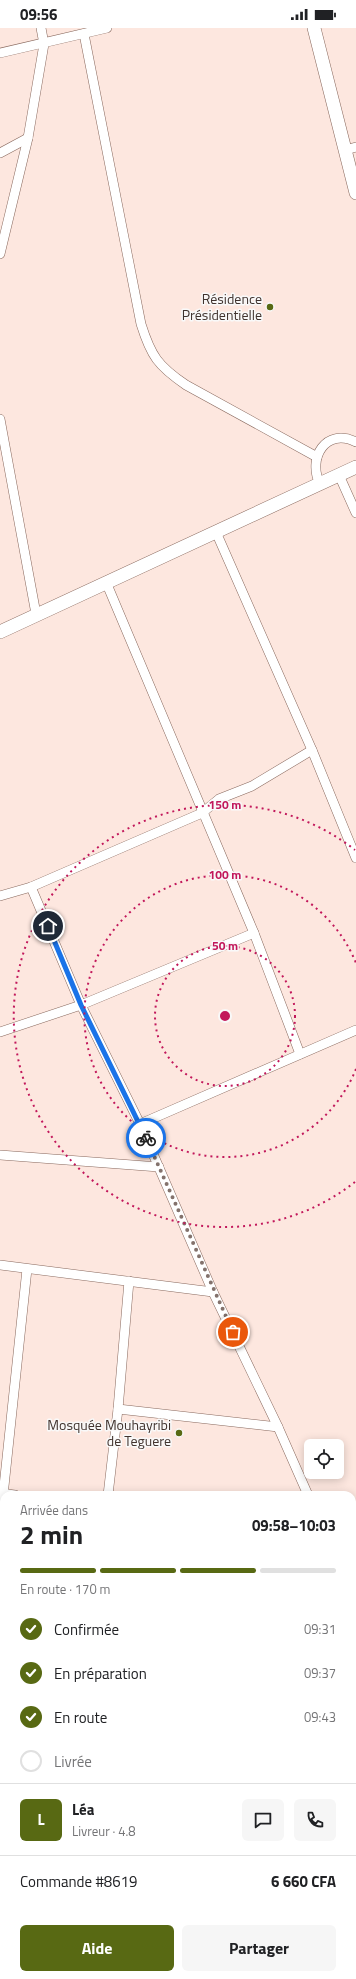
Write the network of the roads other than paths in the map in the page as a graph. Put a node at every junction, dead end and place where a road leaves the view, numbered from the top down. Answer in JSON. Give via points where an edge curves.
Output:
{"nodes":[{"id":1,"x":41,"y":28,"type":"edge"},
{"id":2,"x":107,"y":28,"type":"edge"},
{"id":3,"x":314,"y":28,"type":"edge"},
{"id":4,"x":84,"y":34,"type":"junction"},
{"id":5,"x":44,"y":44,"type":"junction"},
{"id":6,"x":0,"y":53,"type":"edge"},
{"id":7,"x":28,"y":138,"type":"junction"},
{"id":8,"x":351,"y":148,"type":"edge"},
{"id":9,"x":0,"y":153,"type":"edge"},
{"id":10,"x":356,"y":193,"type":"edge"},
{"id":11,"x":0,"y":254,"type":"edge"},
{"id":12,"x":0,"y":419,"type":"edge"},
{"id":13,"x":356,"y":442,"type":"edge"},
{"id":14,"x":317,"y":457,"type":"junction"},
{"id":15,"x":356,"y":467,"type":"edge"},
{"id":16,"x":339,"y":475,"type":"junction"},
{"id":17,"x":320,"y":484,"type":"junction"},
{"id":18,"x":356,"y":513,"type":"edge"},
{"id":19,"x":216,"y":532,"type":"junction"},
{"id":20,"x":106,"y":582,"type":"junction"},
{"id":21,"x":36,"y":614,"type":"junction"},
{"id":22,"x":0,"y":632,"type":"edge"},
{"id":23,"x":312,"y":750,"type":"junction"},
{"id":24,"x":202,"y":813,"type":"junction"},
{"id":25,"x":356,"y":858,"type":"edge"},
{"id":26,"x":31,"y":887,"type":"junction"},
{"id":27,"x":0,"y":896,"type":"edge"},
{"id":28,"x":254,"y":933,"type":"junction"},
{"id":29,"x":81,"y":1005,"type":"junction"},
{"id":30,"x":356,"y":1030,"type":"edge"},
{"id":31,"x":0,"y":1032,"type":"edge"},
{"id":32,"x":300,"y":1054,"type":"junction"},
{"id":33,"x":140,"y":1124,"type":"junction"},
{"id":34,"x":0,"y":1155,"type":"edge"},
{"id":35,"x":159,"y":1167,"type":"junction"},
{"id":36,"x":0,"y":1265,"type":"edge"},
{"id":37,"x":27,"y":1269,"type":"junction"},
{"id":38,"x":129,"y":1281,"type":"junction"},
{"id":39,"x":213,"y":1292,"type":"junction"},
{"id":40,"x":118,"y":1409,"type":"junction"},
{"id":41,"x":278,"y":1427,"type":"junction"},
{"id":42,"x":2,"y":1491,"type":"edge"},
{"id":43,"x":108,"y":1491,"type":"edge"},
{"id":44,"x":306,"y":1491,"type":"edge"}],
"edges":[{"from":1,"to":5,"type":"street"},
{"from":2,"to":4,"type":"street"},
{"from":3,"to":8,"type":"street"},
{"from":4,"to":5,"type":"street"},
{"from":4,"to":14,"type":"street","via":[[140,324],[156,360],[165,371],[186,385]]},
{"from":5,"to":6,"type":"street"},
{"from":5,"to":7,"type":"street"},
{"from":7,"to":9,"type":"street"},
{"from":7,"to":11,"type":"street"},
{"from":8,"to":10,"type":"street"},
{"from":12,"to":21,"type":"street"},
{"from":13,"to":14,"type":"street","via":[[342,438],[332,439],[322,446]]},
{"from":14,"to":17,"type":"street","via":[[316,475]]},
{"from":15,"to":16,"type":"street"},
{"from":16,"to":17,"type":"street"},
{"from":16,"to":18,"type":"street"},
{"from":17,"to":19,"type":"street"},
{"from":19,"to":20,"type":"street"},
{"from":19,"to":23,"type":"street"},
{"from":20,"to":21,"type":"street"},
{"from":20,"to":24,"type":"street"},
{"from":21,"to":22,"type":"street"},
{"from":23,"to":24,"type":"street","via":[[252,786],[219,799]]},
{"from":23,"to":25,"type":"street"},
{"from":24,"to":26,"type":"street"},
{"from":24,"to":28,"type":"street"},
{"from":26,"to":27,"type":"street"},
{"from":26,"to":29,"type":"street"},
{"from":28,"to":29,"type":"street"},
{"from":28,"to":32,"type":"street"},
{"from":29,"to":31,"type":"street"},
{"from":29,"to":33,"type":"street"},
{"from":30,"to":32,"type":"street"},
{"from":32,"to":33,"type":"street"},
{"from":33,"to":35,"type":"street"},
{"from":34,"to":35,"type":"street"},
{"from":35,"to":39,"type":"street"},
{"from":36,"to":37,"type":"street"},
{"from":37,"to":38,"type":"street"},
{"from":37,"to":42,"type":"street"},
{"from":38,"to":39,"type":"street"},
{"from":38,"to":40,"type":"street"},
{"from":39,"to":41,"type":"street"},
{"from":40,"to":41,"type":"street"},
{"from":40,"to":43,"type":"street"},
{"from":41,"to":44,"type":"street"}]}
